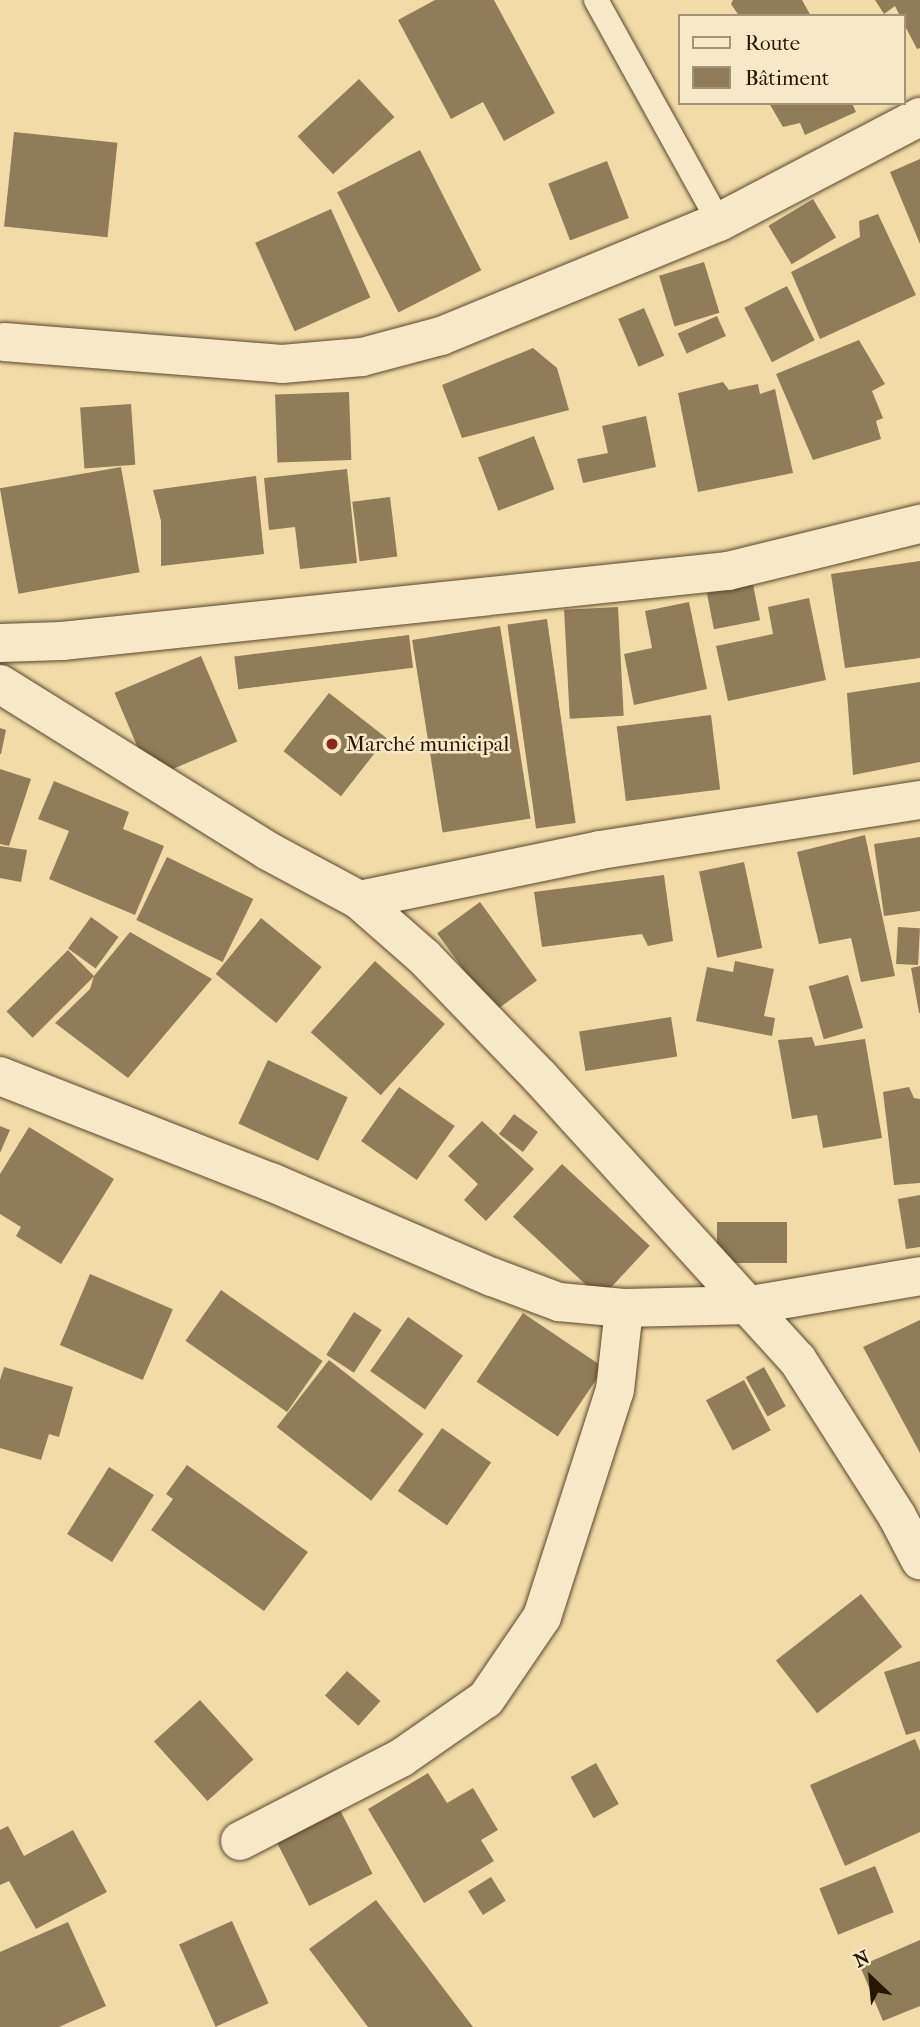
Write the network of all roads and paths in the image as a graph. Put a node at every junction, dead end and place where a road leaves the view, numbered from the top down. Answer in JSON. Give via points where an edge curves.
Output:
{"nodes":[{"id":1,"x":596,"y":0,"type":"edge"},
{"id":2,"x":920,"y":117,"type":"edge"},
{"id":3,"x":719,"y":222,"type":"junction"},
{"id":4,"x":1,"y":349,"type":"edge"},
{"id":5,"x":920,"y":524,"type":"edge"},
{"id":6,"x":0,"y":643,"type":"edge"},
{"id":7,"x":0,"y":684,"type":"edge"},
{"id":8,"x":920,"y":800,"type":"edge"},
{"id":9,"x":359,"y":900,"type":"junction"},
{"id":10,"x":0,"y":1076,"type":"edge"},
{"id":11,"x":920,"y":1276,"type":"edge"},
{"id":12,"x":751,"y":1305,"type":"junction"},
{"id":13,"x":624,"y":1308,"type":"junction"},
{"id":14,"x":920,"y":1560,"type":"edge"},
{"id":15,"x":240,"y":1841,"type":"dead end"}],
"edges":[{"from":1,"to":3,"type":"lane"},
{"from":2,"to":3,"type":"street"},
{"from":3,"to":4,"type":"street","via":[[441,336],[362,357],[282,364]]},
{"from":5,"to":6,"type":"street","via":[[728,571]]},
{"from":7,"to":9,"type":"street","via":[[268,851]]},
{"from":8,"to":9,"type":"street","via":[[600,850]]},
{"from":9,"to":12,"type":"street","via":[[425,958]]},
{"from":10,"to":13,"type":"street","via":[[559,1302]]},
{"from":11,"to":12,"type":"street"},
{"from":12,"to":13,"type":"street"},
{"from":12,"to":14,"type":"street","via":[[797,1359]]},
{"from":13,"to":15,"type":"street","via":[[615,1390],[542,1617],[486,1699],[401,1758]]}]}
